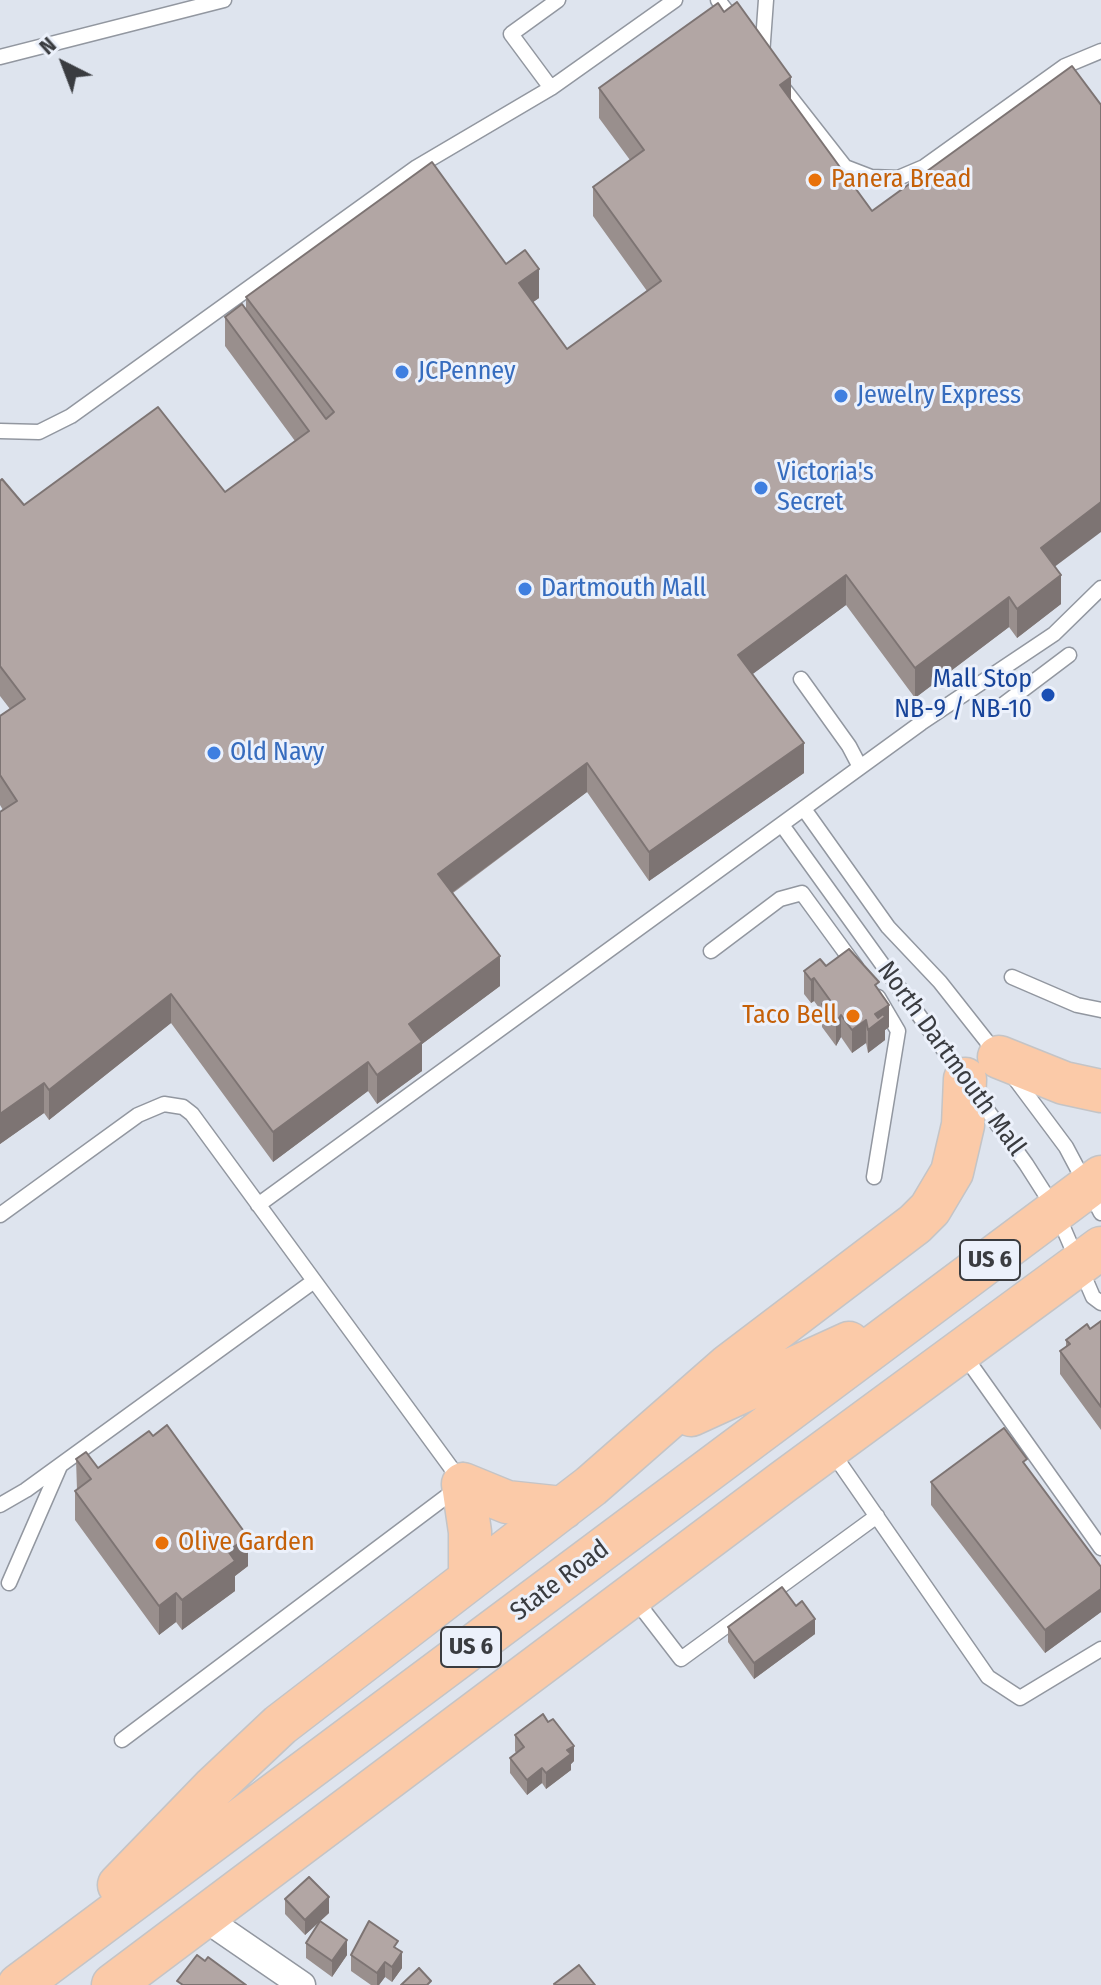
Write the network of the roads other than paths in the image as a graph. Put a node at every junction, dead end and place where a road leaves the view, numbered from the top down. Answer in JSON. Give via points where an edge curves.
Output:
{"nodes":[{"id":1,"x":224,"y":0,"type":"edge"},
{"id":2,"x":558,"y":0,"type":"edge"},
{"id":3,"x":675,"y":0,"type":"edge"},
{"id":4,"x":718,"y":0,"type":"edge"},
{"id":5,"x":766,"y":0,"type":"edge"},
{"id":6,"x":1101,"y":51,"type":"edge"},
{"id":7,"x":0,"y":57,"type":"edge"},
{"id":8,"x":768,"y":67,"type":"junction"},
{"id":9,"x":551,"y":88,"type":"junction"},
{"id":10,"x":0,"y":431,"type":"edge"},
{"id":11,"x":1101,"y":588,"type":"edge"},
{"id":12,"x":1069,"y":655,"type":"dead end"},
{"id":13,"x":801,"y":679,"type":"dead end"},
{"id":14,"x":1004,"y":704,"type":"dead end"},
{"id":15,"x":860,"y":767,"type":"junction"},
{"id":16,"x":804,"y":809,"type":"junction"},
{"id":17,"x":782,"y":825,"type":"junction"},
{"id":18,"x":711,"y":951,"type":"dead end"},
{"id":19,"x":1012,"y":977,"type":"dead end"},
{"id":20,"x":1101,"y":1010,"type":"edge"},
{"id":21,"x":999,"y":1057,"type":"junction"},
{"id":22,"x":965,"y":1079,"type":"junction"},
{"id":23,"x":1101,"y":1091,"type":"edge"},
{"id":24,"x":874,"y":1177,"type":"dead end"},
{"id":25,"x":1087,"y":1197,"type":"edge"},
{"id":26,"x":258,"y":1205,"type":"junction"},
{"id":27,"x":0,"y":1215,"type":"edge"},
{"id":28,"x":1090,"y":1256,"type":"edge"},
{"id":29,"x":314,"y":1281,"type":"junction"},
{"id":30,"x":1101,"y":1303,"type":"edge"},
{"id":31,"x":924,"y":1308,"type":"junction"},
{"id":32,"x":961,"y":1351,"type":"junction"},
{"id":33,"x":654,"y":1433,"type":"junction"},
{"id":34,"x":829,"y":1447,"type":"junction"},
{"id":35,"x":60,"y":1465,"type":"junction"},
{"id":36,"x":463,"y":1484,"type":"junction"},
{"id":37,"x":0,"y":1505,"type":"edge"},
{"id":38,"x":563,"y":1508,"type":"junction"},
{"id":39,"x":877,"y":1516,"type":"junction"},
{"id":40,"x":1101,"y":1548,"type":"edge"},
{"id":41,"x":470,"y":1578,"type":"junction"},
{"id":42,"x":9,"y":1583,"type":"dead end"},
{"id":43,"x":631,"y":1595,"type":"junction"},
{"id":44,"x":1101,"y":1649,"type":"edge"},
{"id":45,"x":122,"y":1740,"type":"dead end"},
{"id":46,"x":203,"y":1917,"type":"junction"},
{"id":47,"x":29,"y":1978,"type":"edge"},
{"id":48,"x":113,"y":1985,"type":"edge"},
{"id":49,"x":302,"y":1985,"type":"edge"}],
"edges":[{"from":1,"to":7,"type":"lane"},
{"from":2,"to":9,"type":"lane","via":[[511,34]]},
{"from":3,"to":9,"type":"lane"},
{"from":4,"to":8,"type":"lane"},
{"from":5,"to":8,"type":"lane"},
{"from":6,"to":8,"type":"lane","via":[[1065,66],[924,167],[898,178],[871,177],[845,167]]},
{"from":9,"to":10,"type":"lane","via":[[417,167],[71,416],[39,432]]},
{"from":11,"to":15,"type":"lane","via":[[1054,634]]},
{"from":12,"to":14,"type":"lane"},
{"from":13,"to":15,"type":"lane"},
{"from":15,"to":16,"type":"lane"},
{"from":16,"to":17,"type":"lane"},
{"from":16,"to":21,"type":"lane","name":"North Dartmouth Mall","via":[[888,927]]},
{"from":17,"to":22,"type":"lane","name":"North Dartmouth Mall"},
{"from":17,"to":26,"type":"lane"},
{"from":18,"to":24,"type":"lane","via":[[780,899],[802,893],[868,984],[898,1031]]},
{"from":19,"to":20,"type":"lane"},
{"from":21,"to":23,"type":"main road","via":[[1064,1083]]},
{"from":21,"to":25,"type":"lane","name":"North Dartmouth Mall","via":[[1066,1147]]},
{"from":22,"to":25,"type":"lane","name":"North Dartmouth Mall"},
{"from":22,"to":33,"type":"main road","via":[[959,1148],[930,1209],[728,1366]]},
{"from":25,"to":28,"type":"lane","name":"North Dartmouth Mall"},
{"from":25,"to":31,"type":"main road","name":"State Road","number":"US 6"},
{"from":26,"to":27,"type":"lane","via":[[192,1114],[164,1104],[131,1120]]},
{"from":26,"to":29,"type":"lane"},
{"from":28,"to":30,"type":"lane","name":"North Dartmouth Mall","via":[[1093,1297]]},
{"from":28,"to":32,"type":"main road","name":"State Road","number":"US 6"},
{"from":29,"to":35,"type":"lane"},
{"from":29,"to":36,"type":"lane"},
{"from":31,"to":33,"type":"main road"},
{"from":31,"to":47,"type":"main road","name":"State Road","number":"US 6"},
{"from":32,"to":34,"type":"main road","name":"State Road","number":"US 6"},
{"from":32,"to":40,"type":"lane"},
{"from":33,"to":38,"type":"main road"},
{"from":34,"to":39,"type":"lane"},
{"from":34,"to":43,"type":"main road","name":"State Road","number":"US 6"},
{"from":35,"to":37,"type":"lane"},
{"from":35,"to":42,"type":"lane"},
{"from":36,"to":38,"type":"main road","via":[[507,1502]]},
{"from":36,"to":41,"type":"main road"},
{"from":36,"to":45,"type":"lane"},
{"from":38,"to":41,"type":"main road"},
{"from":39,"to":43,"type":"lane","via":[[681,1659]]},
{"from":39,"to":44,"type":"lane","via":[[988,1677],[1020,1698]]},
{"from":41,"to":47,"type":"main road","via":[[238,1762]]},
{"from":43,"to":46,"type":"main road","name":"State Road","number":"US 6"},
{"from":46,"to":48,"type":"main road","name":"State Road","number":"US 6"},
{"from":46,"to":49,"type":"street"}]}
